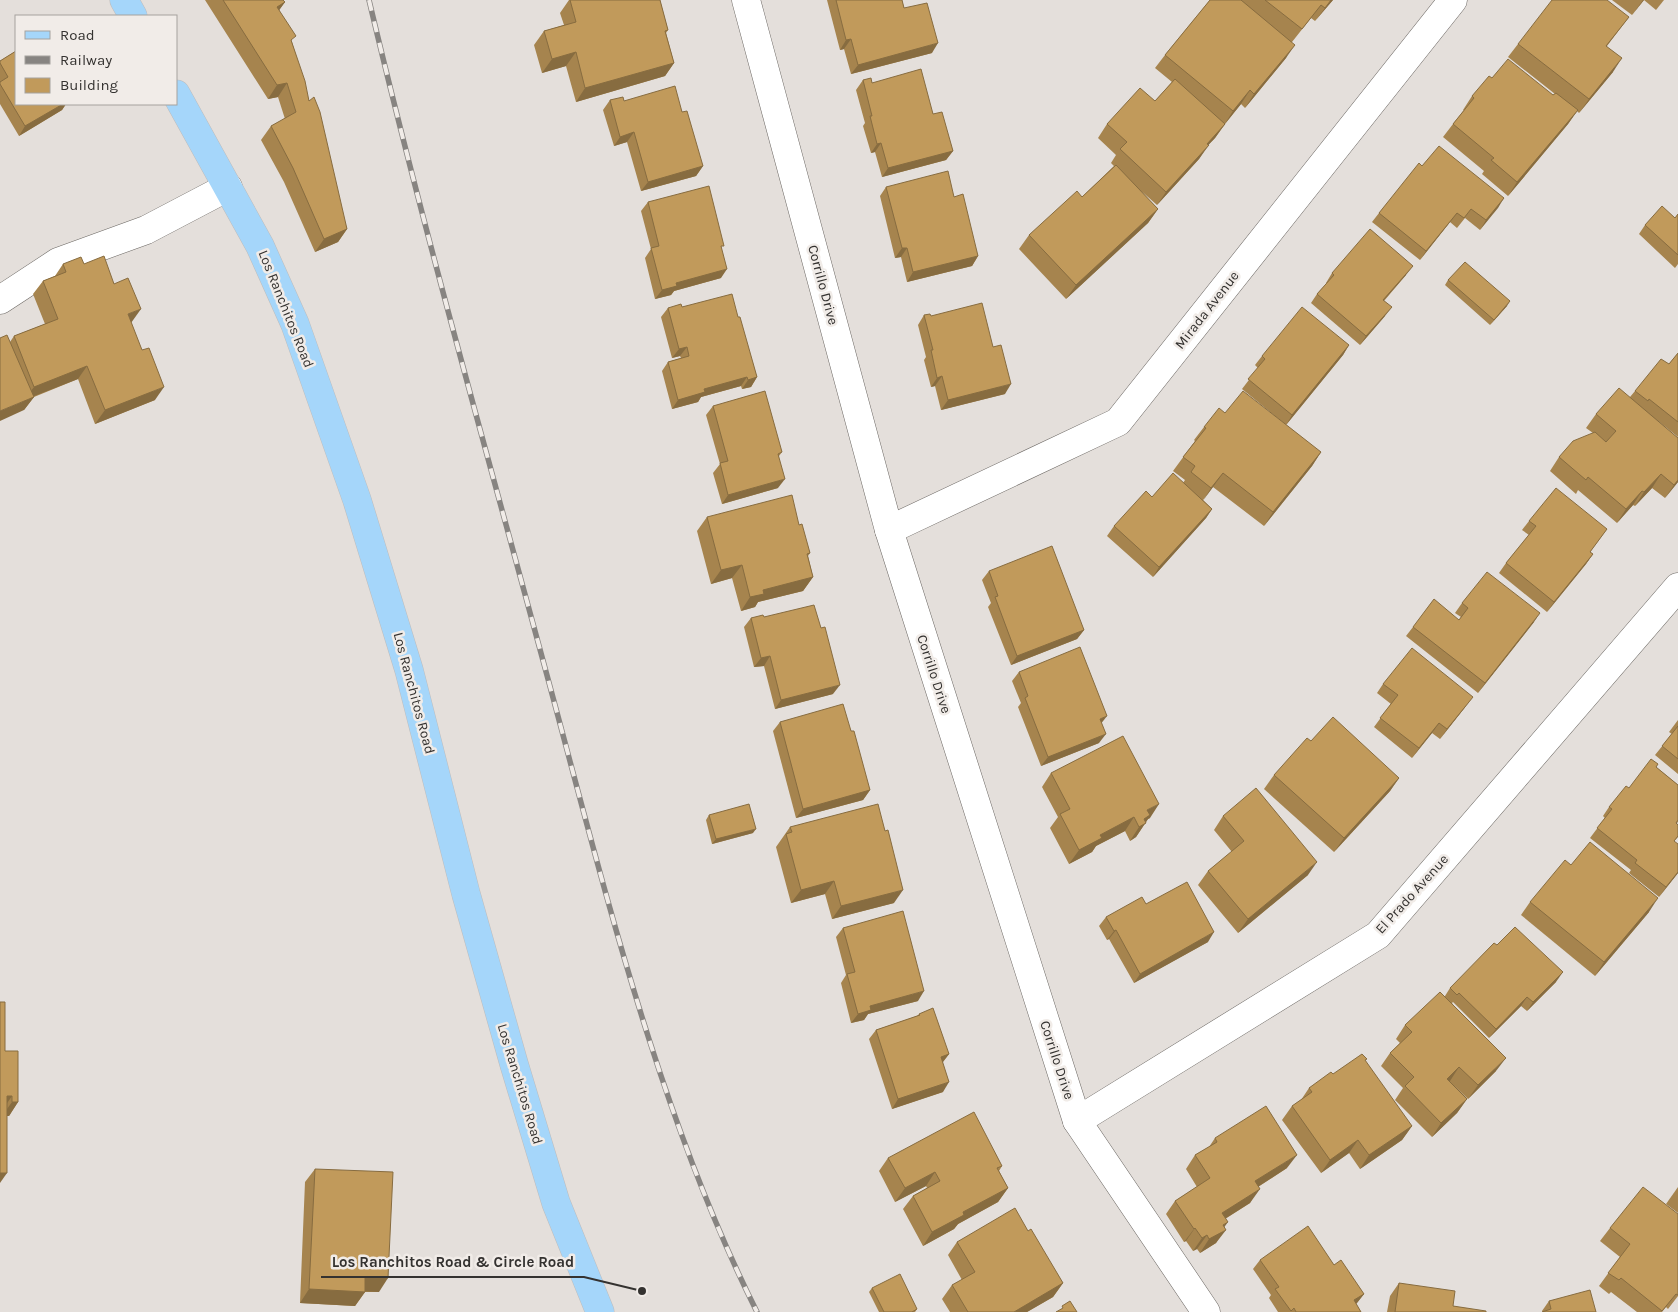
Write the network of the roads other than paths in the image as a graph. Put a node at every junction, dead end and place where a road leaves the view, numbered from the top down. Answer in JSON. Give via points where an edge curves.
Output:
{"nodes":[{"id":1,"x":124,"y":0,"type":"edge"},
{"id":2,"x":746,"y":0,"type":"edge"},
{"id":3,"x":1453,"y":0,"type":"edge"},
{"id":4,"x":132,"y":15,"type":"edge"},
{"id":5,"x":178,"y":98,"type":"edge"},
{"id":6,"x":228,"y":187,"type":"junction"},
{"id":7,"x":0,"y":300,"type":"edge"},
{"id":8,"x":889,"y":530,"type":"junction"},
{"id":9,"x":1678,"y":587,"type":"edge"},
{"id":10,"x":1077,"y":1121,"type":"junction"},
{"id":11,"x":600,"y":1312,"type":"edge"},
{"id":12,"x":1206,"y":1312,"type":"edge"}],
"edges":[{"from":1,"to":4,"type":"main road"},
{"from":2,"to":8,"type":"street","name":"Corrillo Drive"},
{"from":3,"to":8,"type":"street","name":"Mirada Avenue","via":[[1118,422]]},
{"from":5,"to":6,"type":"main road","name":"Los Ranchitos Road"},
{"from":6,"to":7,"type":"street","via":[[146,230],[58,262]]},
{"from":6,"to":11,"type":"main road","name":"Los Ranchitos Road","via":[[260,246],[295,324],[357,500],[409,670],[516,1073],[556,1203]]},
{"from":8,"to":10,"type":"street","name":"Corrillo Drive"},
{"from":9,"to":10,"type":"street","name":"El Prado Avenue","via":[[1378,934]]},
{"from":10,"to":12,"type":"street","name":"Corrillo Drive"}]}
